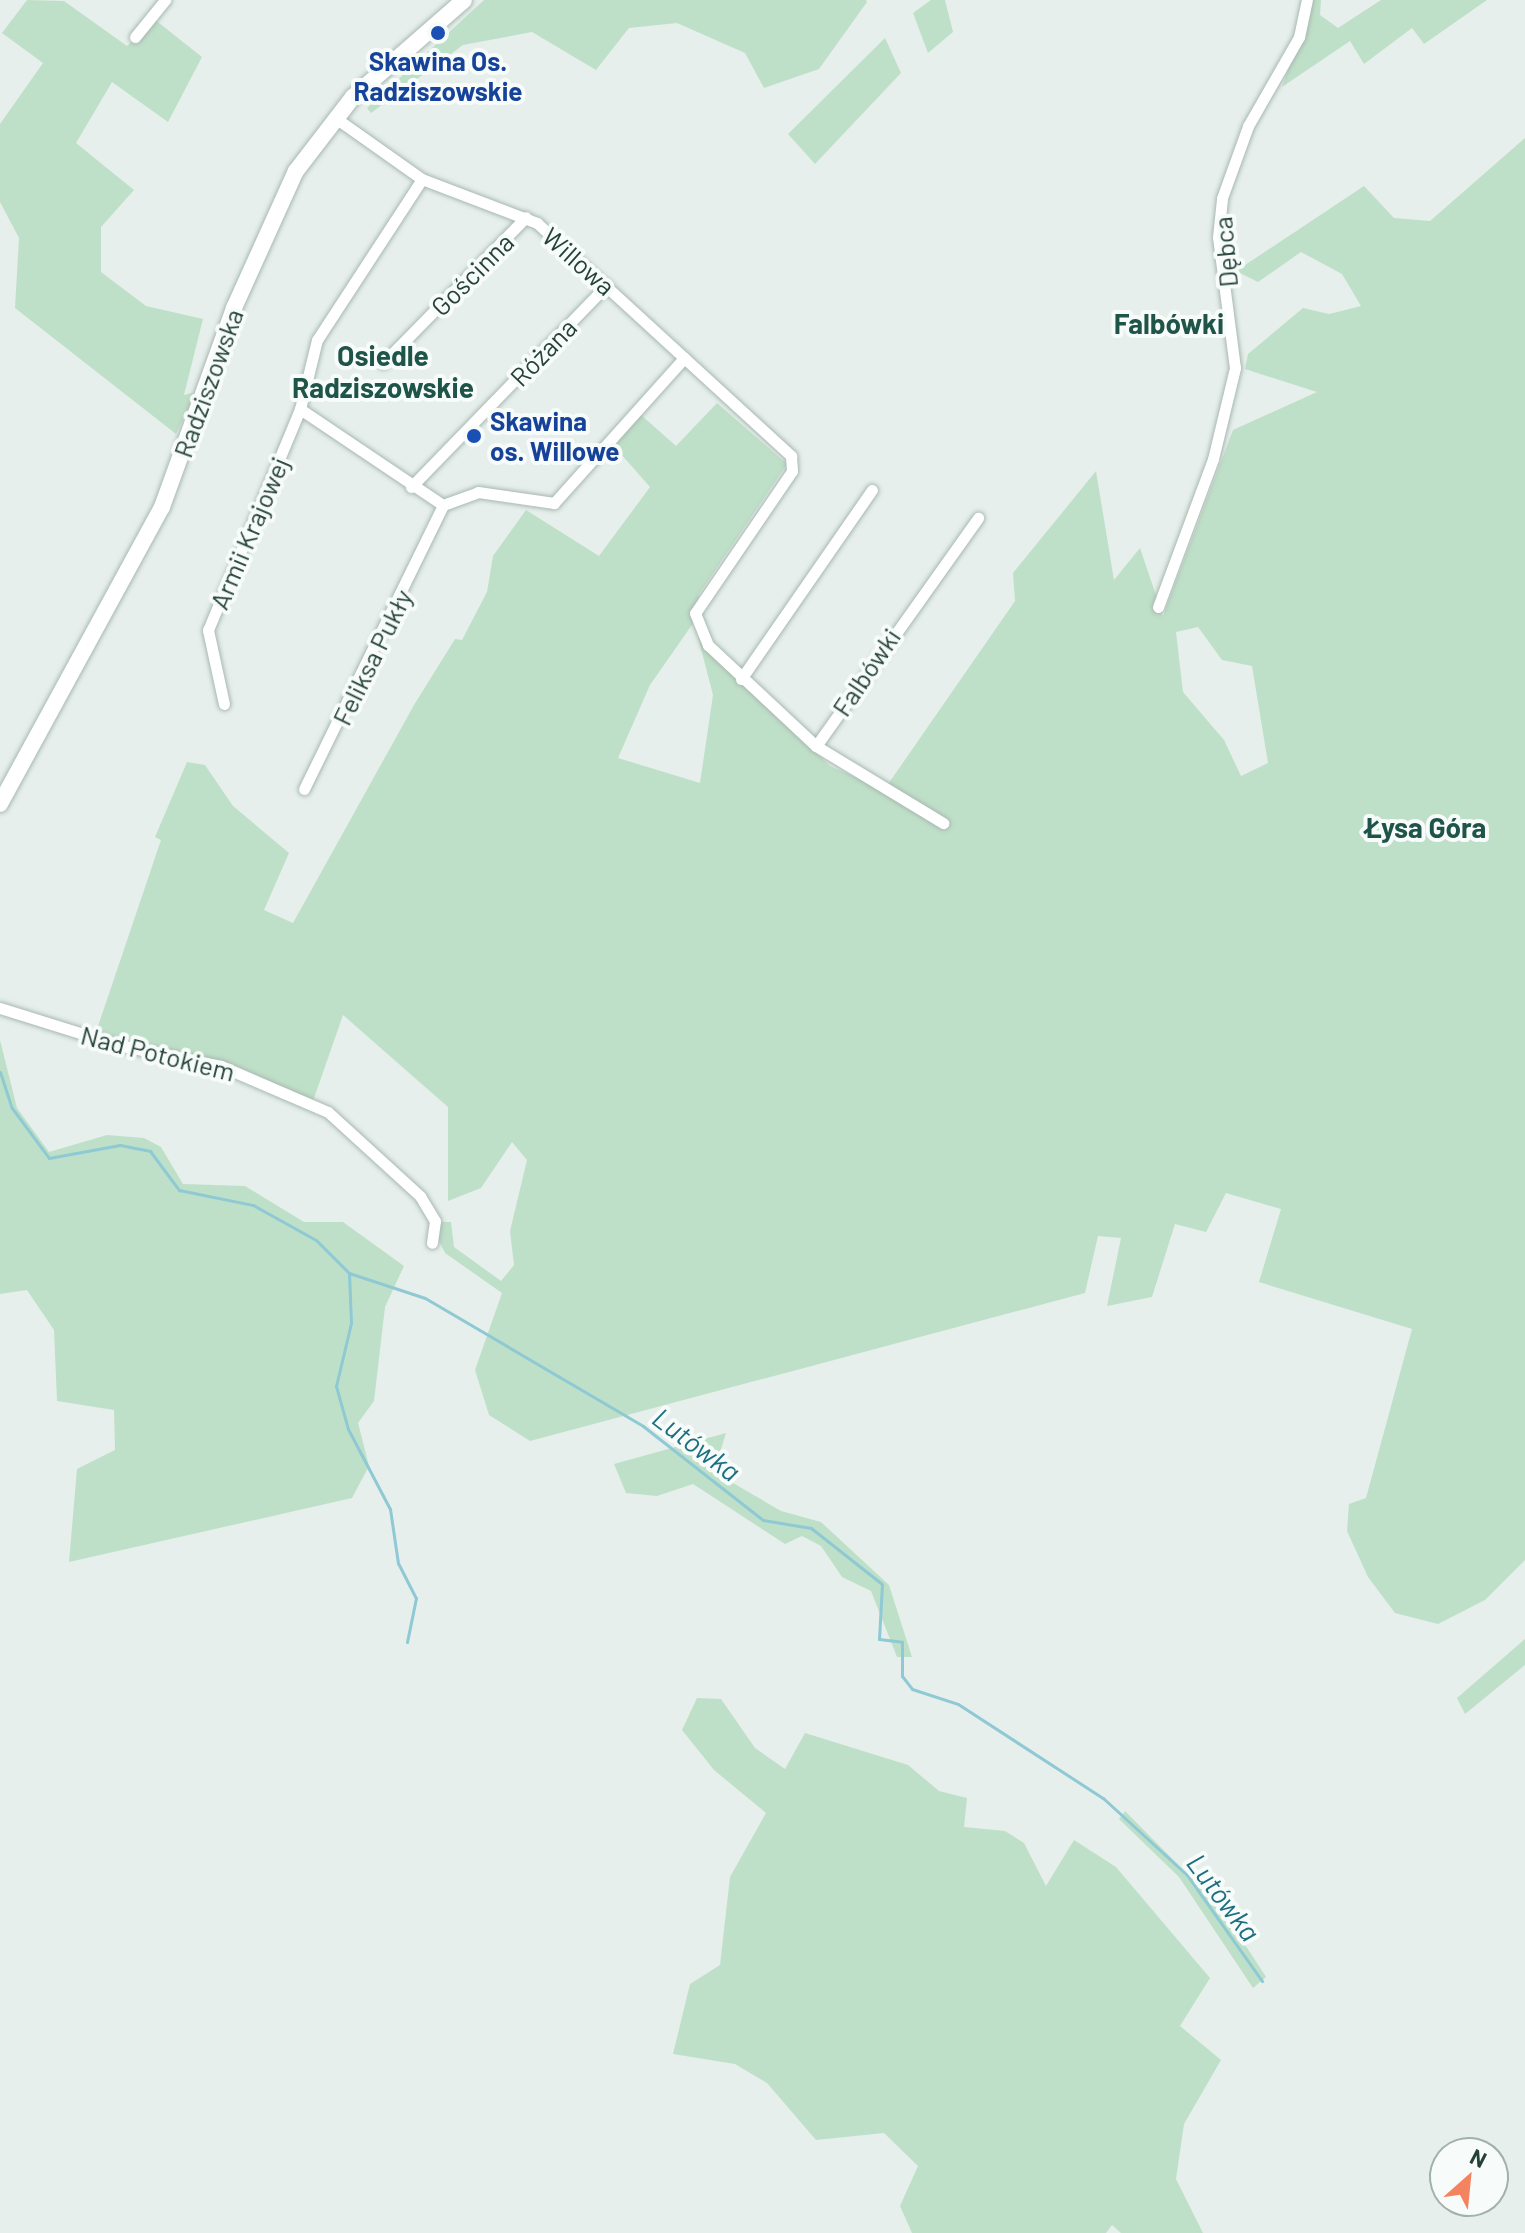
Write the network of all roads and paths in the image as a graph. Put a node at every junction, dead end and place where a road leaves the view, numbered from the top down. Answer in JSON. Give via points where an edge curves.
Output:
{"nodes":[{"id":1,"x":165,"y":0,"type":"edge"},
{"id":2,"x":464,"y":0,"type":"edge"},
{"id":3,"x":1307,"y":0,"type":"edge"},
{"id":4,"x":135,"y":37,"type":"dead end"},
{"id":5,"x":334,"y":117,"type":"junction"},
{"id":6,"x":422,"y":179,"type":"junction"},
{"id":7,"x":526,"y":217,"type":"junction"},
{"id":8,"x":607,"y":285,"type":"junction"},
{"id":9,"x":684,"y":358,"type":"junction"},
{"id":10,"x":383,"y":363,"type":"dead end"},
{"id":11,"x":300,"y":409,"type":"junction"},
{"id":12,"x":791,"y":456,"type":"joint"},
{"id":13,"x":411,"y":487,"type":"junction"},
{"id":14,"x":872,"y":490,"type":"dead end"},
{"id":15,"x":443,"y":505,"type":"junction"},
{"id":16,"x":978,"y":518,"type":"dead end"},
{"id":17,"x":1158,"y":607,"type":"dead end"},
{"id":18,"x":741,"y":679,"type":"junction"},
{"id":19,"x":224,"y":704,"type":"dead end"},
{"id":20,"x":816,"y":746,"type":"junction"},
{"id":21,"x":304,"y":789,"type":"dead end"},
{"id":22,"x":0,"y":804,"type":"edge"},
{"id":23,"x":943,"y":823,"type":"dead end"},
{"id":24,"x":0,"y":1008,"type":"edge"},
{"id":25,"x":432,"y":1243,"type":"dead end"}],
"edges":[{"from":1,"to":4,"type":"street"},
{"from":2,"to":5,"type":"street","name":"Radziszowska"},
{"from":3,"to":17,"type":"street","name":"Dębca","via":[[1299,37],[1248,126],[1222,198],[1218,237],[1235,368],[1213,459]]},
{"from":5,"to":6,"type":"street","name":"Willowa"},
{"from":5,"to":22,"type":"street","name":"Radziszowska","via":[[296,171],[250,268],[145,542]]},
{"from":6,"to":7,"type":"street","name":"Willowa"},
{"from":6,"to":11,"type":"street","name":"Armii Krajowej","via":[[317,340]]},
{"from":7,"to":8,"type":"street","name":"Willowa"},
{"from":7,"to":10,"type":"street","name":"Gościnna"},
{"from":8,"to":9,"type":"street","name":"Willowa"},
{"from":8,"to":13,"type":"street","name":"Różana"},
{"from":9,"to":12,"type":"street","name":"Willowa"},
{"from":9,"to":15,"type":"street","via":[[554,503],[478,492]]},
{"from":11,"to":13,"type":"street"},
{"from":11,"to":19,"type":"street","name":"Armii Krajowej","via":[[208,630]]},
{"from":12,"to":18,"type":"street","name":"Falbówki","via":[[792,471],[695,613],[708,645]]},
{"from":13,"to":15,"type":"street"},
{"from":14,"to":18,"type":"street"},
{"from":15,"to":21,"type":"street","name":"Feliksa Pukły"},
{"from":16,"to":20,"type":"street","name":"Falbówki"},
{"from":18,"to":20,"type":"street","name":"Falbówki"},
{"from":20,"to":23,"type":"street"},
{"from":24,"to":25,"type":"street","name":"Nad Potokiem","via":[[118,1045],[221,1066],[328,1112],[420,1196],[435,1221]]}]}
